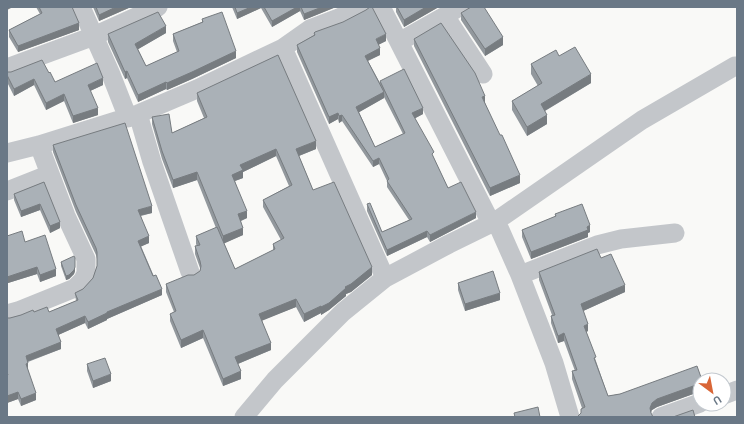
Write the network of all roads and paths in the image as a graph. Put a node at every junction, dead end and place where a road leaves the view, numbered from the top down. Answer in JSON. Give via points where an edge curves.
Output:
{"nodes":[{"id":1,"x":81,"y":7,"type":"edge"},
{"id":2,"x":158,"y":7,"type":"edge"},
{"id":3,"x":361,"y":7,"type":"edge"},
{"id":4,"x":381,"y":7,"type":"edge"},
{"id":5,"x":452,"y":12,"type":"edge"},
{"id":6,"x":94,"y":36,"type":"junction"},
{"id":7,"x":399,"y":42,"type":"junction"},
{"id":8,"x":283,"y":48,"type":"junction"},
{"id":9,"x":737,"y":66,"type":"edge"},
{"id":10,"x":7,"y":68,"type":"edge"},
{"id":11,"x":483,"y":74,"type":"dead end"},
{"id":12,"x":133,"y":116,"type":"junction"},
{"id":13,"x":39,"y":145,"type":"junction"},
{"id":14,"x":7,"y":153,"type":"edge"},
{"id":15,"x":50,"y":174,"type":"junction"},
{"id":16,"x":7,"y":191,"type":"edge"},
{"id":17,"x":494,"y":222,"type":"junction"},
{"id":18,"x":675,"y":233,"type":"dead end"},
{"id":19,"x":190,"y":272,"type":"dead end"},
{"id":20,"x":520,"y":275,"type":"junction"},
{"id":21,"x":385,"y":278,"type":"junction"},
{"id":22,"x":7,"y":314,"type":"edge"},
{"id":23,"x":692,"y":406,"type":"edge"},
{"id":24,"x":244,"y":417,"type":"edge"},
{"id":25,"x":570,"y":417,"type":"edge"},
{"id":26,"x":661,"y":417,"type":"edge"}],
"edges":[{"from":1,"to":6,"type":"street"},
{"from":2,"to":6,"type":"street"},
{"from":3,"to":8,"type":"street","via":[[310,29]]},
{"from":4,"to":7,"type":"street"},
{"from":5,"to":7,"type":"street"},
{"from":5,"to":11,"type":"street"},
{"from":6,"to":10,"type":"street"},
{"from":6,"to":12,"type":"street"},
{"from":7,"to":17,"type":"street"},
{"from":8,"to":12,"type":"street","via":[[198,89]]},
{"from":8,"to":21,"type":"street"},
{"from":9,"to":17,"type":"street","via":[[642,120]]},
{"from":12,"to":13,"type":"street"},
{"from":12,"to":19,"type":"street","via":[[152,162]]},
{"from":13,"to":14,"type":"street"},
{"from":13,"to":15,"type":"street"},
{"from":15,"to":16,"type":"street"},
{"from":15,"to":22,"type":"street","via":[[86,259],[86,273],[75,288]]},
{"from":17,"to":20,"type":"street"},
{"from":17,"to":21,"type":"street"},
{"from":18,"to":20,"type":"street","via":[[596,245]]},
{"from":20,"to":25,"type":"street","via":[[554,363]]},
{"from":21,"to":24,"type":"street","via":[[343,312],[275,380]]},
{"from":23,"to":26,"type":"street"}]}
